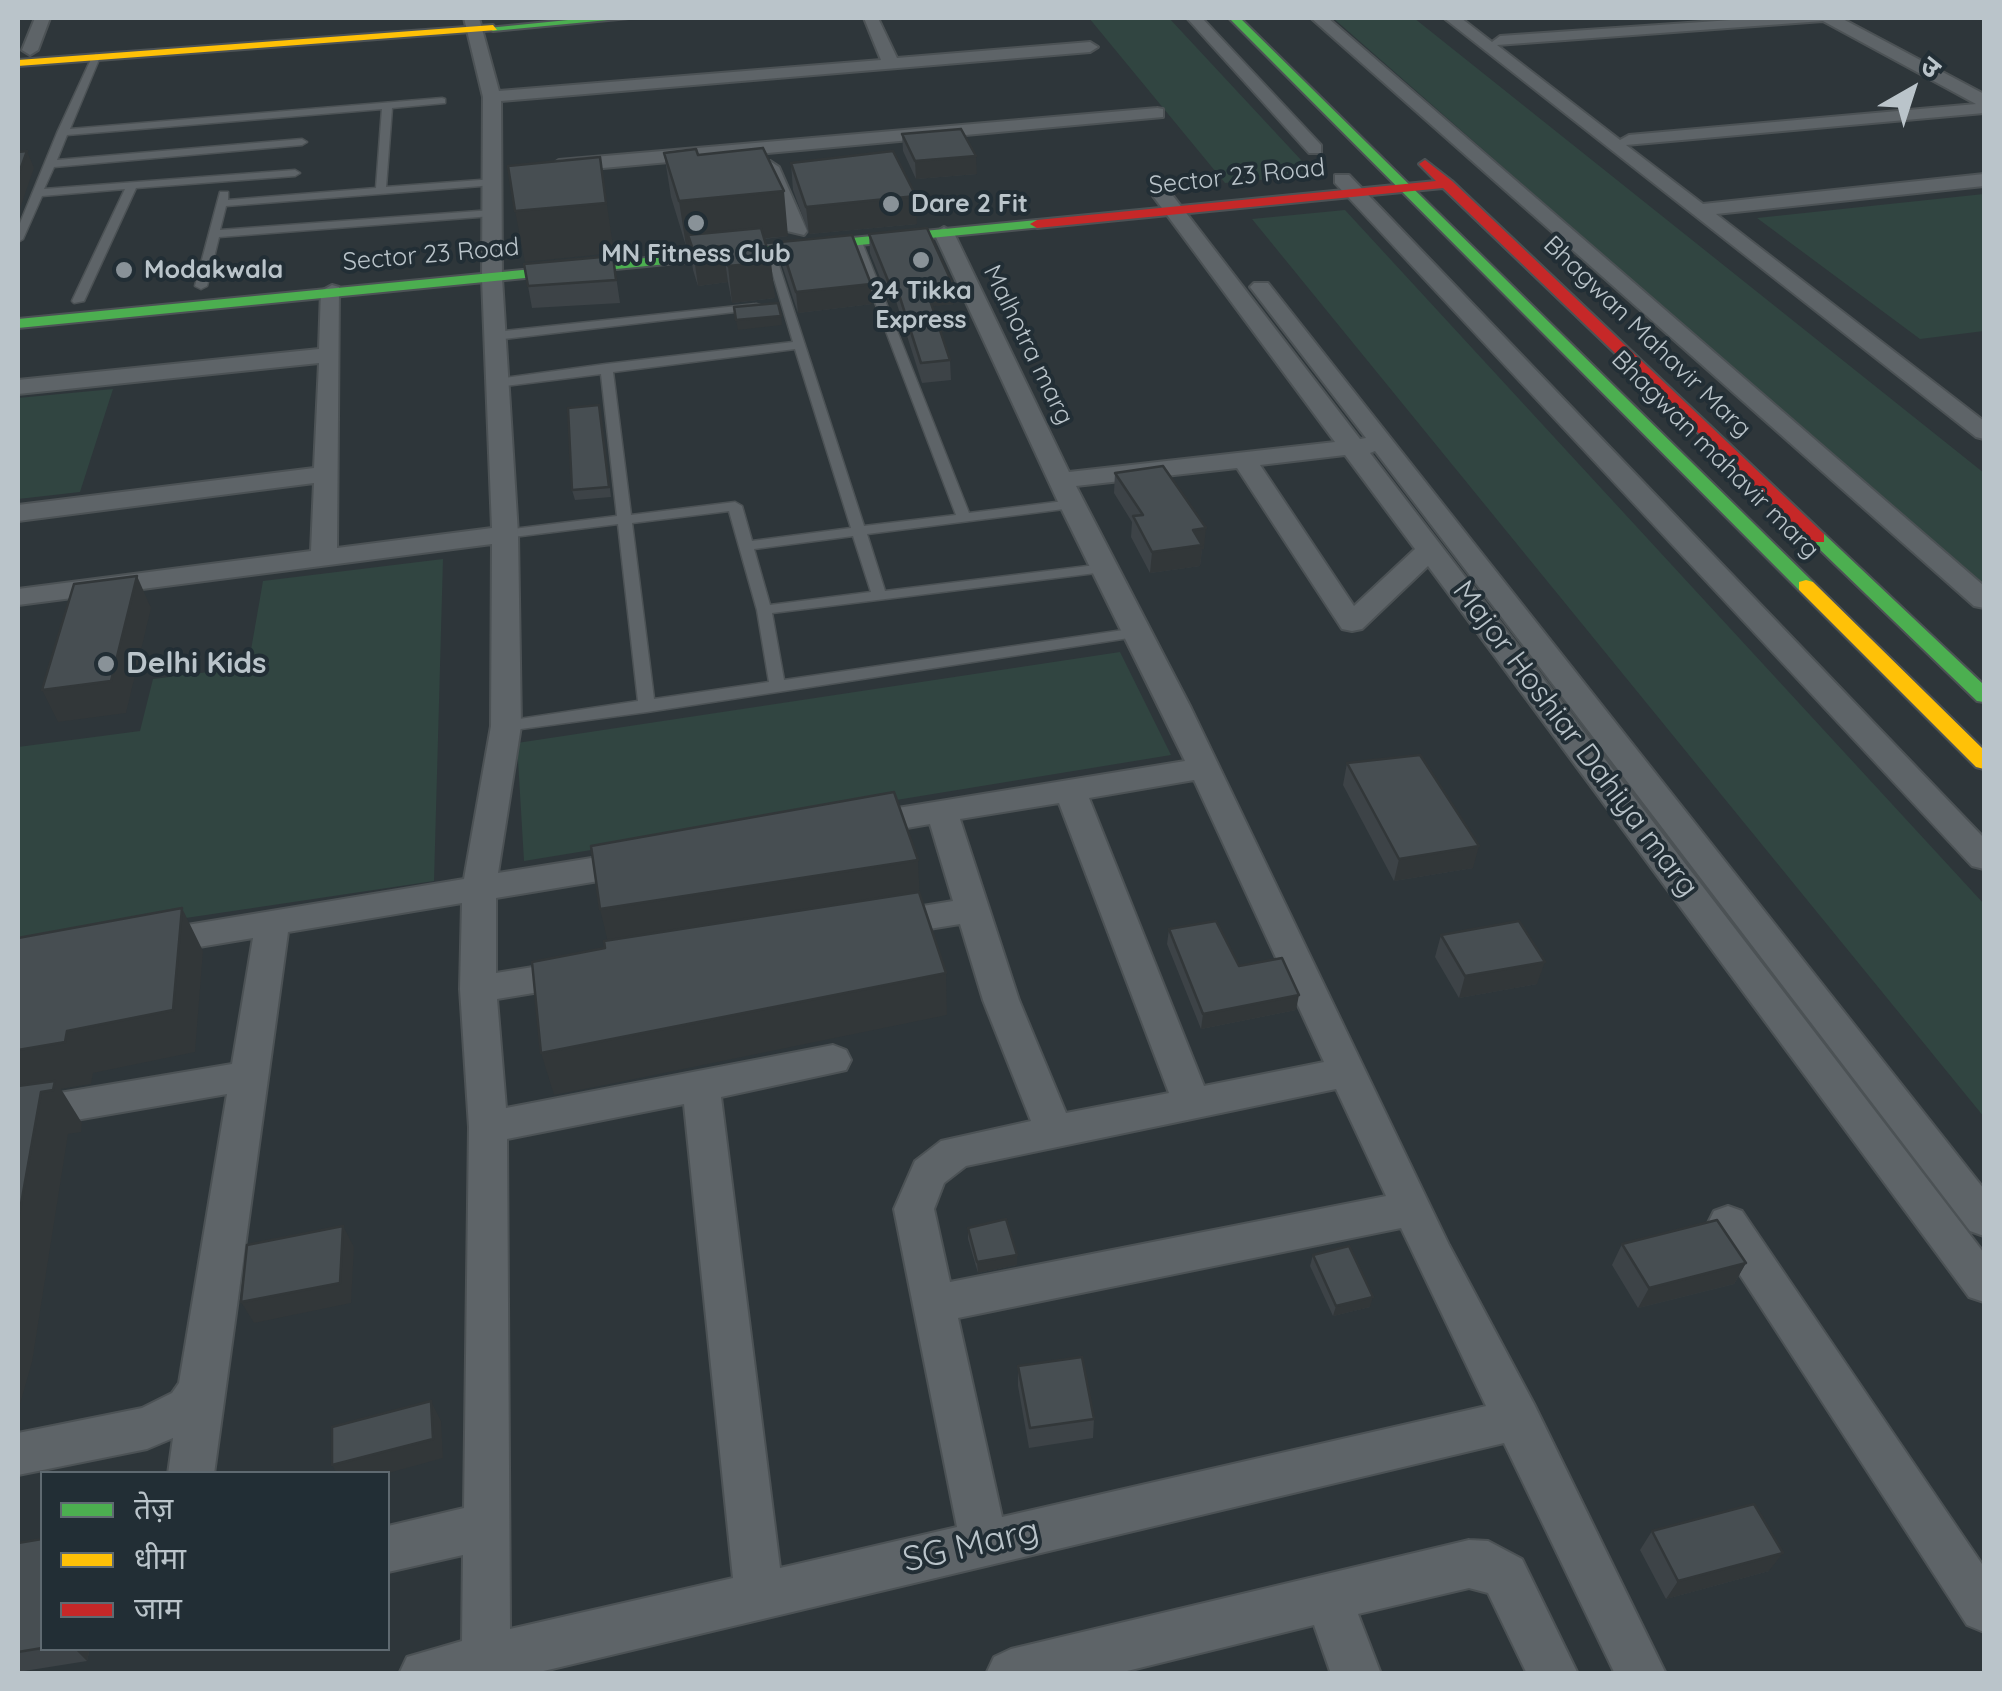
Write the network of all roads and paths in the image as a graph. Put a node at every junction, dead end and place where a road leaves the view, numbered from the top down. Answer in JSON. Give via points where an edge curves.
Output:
{"nodes":[{"id":1,"x":42,"y":18,"type":"edge"},
{"id":2,"x":624,"y":18,"type":"edge"},
{"id":3,"x":871,"y":18,"type":"edge"},
{"id":4,"x":1194,"y":18,"type":"edge"},
{"id":5,"x":1234,"y":18,"type":"edge"},
{"id":6,"x":1319,"y":18,"type":"edge"},
{"id":7,"x":1452,"y":18,"type":"edge"},
{"id":8,"x":1469,"y":18,"type":"edge"},
{"id":9,"x":1818,"y":18,"type":"edge"},
{"id":10,"x":1830,"y":18,"type":"edge"},
{"id":11,"x":473,"y":21,"type":"edge"},
{"id":12,"x":1500,"y":41,"type":"junction"},
{"id":13,"x":1090,"y":46,"type":"dead end"},
{"id":14,"x":22,"y":54,"type":"edge"},
{"id":15,"x":96,"y":57,"type":"junction"},
{"id":16,"x":891,"y":63,"type":"junction"},
{"id":17,"x":492,"y":97,"type":"junction"},
{"id":18,"x":442,"y":101,"type":"dead end"},
{"id":19,"x":1984,"y":104,"type":"edge"},
{"id":20,"x":387,"y":106,"type":"junction"},
{"id":21,"x":306,"y":112,"type":"junction"},
{"id":22,"x":1157,"y":113,"type":"dead end"},
{"id":23,"x":62,"y":133,"type":"junction"},
{"id":24,"x":1630,"y":140,"type":"junction"},
{"id":25,"x":302,"y":142,"type":"junction"},
{"id":26,"x":1405,"y":144,"type":"dead end"},
{"id":27,"x":763,"y":148,"type":"junction"},
{"id":28,"x":1315,"y":148,"type":"dead end"},
{"id":29,"x":50,"y":164,"type":"junction"},
{"id":30,"x":530,"y":169,"type":"edge"},
{"id":31,"x":295,"y":173,"type":"junction"},
{"id":32,"x":499,"y":174,"type":"junction"},
{"id":33,"x":1439,"y":177,"type":"junction"},
{"id":34,"x":226,"y":178,"type":"junction"},
{"id":35,"x":1984,"y":180,"type":"edge"},
{"id":36,"x":1399,"y":181,"type":"junction"},
{"id":37,"x":132,"y":186,"type":"junction"},
{"id":38,"x":1349,"y":186,"type":"junction"},
{"id":39,"x":381,"y":189,"type":"junction"},
{"id":40,"x":37,"y":193,"type":"junction"},
{"id":41,"x":292,"y":197,"type":"junction"},
{"id":42,"x":1181,"y":202,"type":"junction"},
{"id":43,"x":223,"y":203,"type":"junction"},
{"id":44,"x":1709,"y":209,"type":"junction"},
{"id":45,"x":492,"y":212,"type":"junction"},
{"id":46,"x":796,"y":231,"type":"junction"},
{"id":47,"x":944,"y":233,"type":"junction"},
{"id":48,"x":216,"y":234,"type":"junction"},
{"id":49,"x":18,"y":239,"type":"edge"},
{"id":50,"x":857,"y":242,"type":"junction"},
{"id":51,"x":769,"y":250,"type":"junction"},
{"id":52,"x":492,"y":269,"type":"junction"},
{"id":53,"x":200,"y":286,"type":"junction"},
{"id":54,"x":332,"y":291,"type":"junction"},
{"id":55,"x":78,"y":301,"type":"junction"},
{"id":56,"x":786,"y":304,"type":"junction"},
{"id":57,"x":18,"y":307,"type":"edge"},
{"id":58,"x":18,"y":324,"type":"edge"},
{"id":59,"x":495,"y":336,"type":"junction"},
{"id":60,"x":799,"y":345,"type":"junction"},
{"id":61,"x":331,"y":355,"type":"junction"},
{"id":62,"x":606,"y":368,"type":"junction"},
{"id":63,"x":496,"y":383,"type":"junction"},
{"id":64,"x":18,"y":387,"type":"edge"},
{"id":65,"x":1984,"y":412,"type":"edge"},
{"id":66,"x":1984,"y":432,"type":"edge"},
{"id":67,"x":1370,"y":445,"type":"junction"},
{"id":68,"x":1244,"y":460,"type":"junction"},
{"id":69,"x":324,"y":474,"type":"junction"},
{"id":70,"x":1068,"y":492,"type":"junction"},
{"id":71,"x":18,"y":512,"type":"edge"},
{"id":72,"x":964,"y":518,"type":"junction"},
{"id":73,"x":624,"y":520,"type":"junction"},
{"id":74,"x":860,"y":531,"type":"junction"},
{"id":75,"x":505,"y":534,"type":"junction"},
{"id":76,"x":744,"y":546,"type":"junction"},
{"id":77,"x":1432,"y":548,"type":"junction"},
{"id":78,"x":324,"y":557,"type":"junction"},
{"id":79,"x":1104,"y":568,"type":"junction"},
{"id":80,"x":879,"y":594,"type":"junction"},
{"id":81,"x":18,"y":597,"type":"edge"},
{"id":82,"x":1984,"y":600,"type":"edge"},
{"id":83,"x":764,"y":610,"type":"junction"},
{"id":84,"x":1137,"y":633,"type":"junction"},
{"id":85,"x":778,"y":688,"type":"junction"},
{"id":86,"x":1984,"y":696,"type":"edge"},
{"id":87,"x":647,"y":707,"type":"junction"},
{"id":88,"x":506,"y":726,"type":"junction"},
{"id":89,"x":1984,"y":762,"type":"edge"},
{"id":90,"x":1203,"y":768,"type":"junction"},
{"id":91,"x":1070,"y":790,"type":"junction"},
{"id":92,"x":942,"y":812,"type":"junction"},
{"id":93,"x":826,"y":831,"type":"edge"},
{"id":94,"x":672,"y":856,"type":"edge"},
{"id":95,"x":1984,"y":858,"type":"edge"},
{"id":96,"x":479,"y":888,"type":"junction"},
{"id":97,"x":971,"y":910,"type":"junction"},
{"id":98,"x":272,"y":925,"type":"junction"},
{"id":99,"x":852,"y":929,"type":"edge"},
{"id":100,"x":115,"y":947,"type":"edge"},
{"id":101,"x":616,"y":967,"type":"edge"},
{"id":102,"x":478,"y":989,"type":"junction"},
{"id":103,"x":834,"y":1060,"type":"dead end"},
{"id":104,"x":1350,"y":1071,"type":"junction"},
{"id":105,"x":246,"y":1076,"type":"junction"},
{"id":106,"x":701,"y":1086,"type":"junction"},
{"id":107,"x":1192,"y":1103,"type":"junction"},
{"id":108,"x":18,"y":1115,"type":"edge"},
{"id":109,"x":488,"y":1127,"type":"junction"},
{"id":110,"x":1054,"y":1130,"type":"junction"},
{"id":111,"x":1413,"y":1208,"type":"junction"},
{"id":112,"x":1984,"y":1220,"type":"edge"},
{"id":113,"x":1728,"y":1224,"type":"dead end"},
{"id":114,"x":1984,"y":1284,"type":"edge"},
{"id":115,"x":932,"y":1304,"type":"junction"},
{"id":116,"x":200,"y":1390,"type":"junction"},
{"id":117,"x":1518,"y":1419,"type":"junction"},
{"id":118,"x":18,"y":1454,"type":"edge"},
{"id":119,"x":191,"y":1471,"type":"edge"},
{"id":120,"x":486,"y":1526,"type":"junction"},
{"id":121,"x":984,"y":1543,"type":"junction"},
{"id":122,"x":390,"y":1550,"type":"edge"},
{"id":123,"x":760,"y":1596,"type":"junction"},
{"id":124,"x":1328,"y":1598,"type":"junction"},
{"id":125,"x":1984,"y":1608,"type":"edge"},
{"id":126,"x":486,"y":1666,"type":"edge"},
{"id":127,"x":424,"y":1674,"type":"edge"},
{"id":128,"x":1011,"y":1674,"type":"edge"},
{"id":129,"x":1356,"y":1674,"type":"edge"},
{"id":130,"x":1552,"y":1674,"type":"edge"},
{"id":131,"x":1642,"y":1674,"type":"edge"}],
"edges":[{"from":1,"to":14,"type":"street"},
{"from":2,"to":11,"type":"street"},
{"from":3,"to":16,"type":"street"},
{"from":4,"to":28,"type":"street"},
{"from":5,"to":36,"type":"street","name":"Bhagwan mahavir marg"},
{"from":6,"to":82,"type":"street"},
{"from":7,"to":44,"type":"street"},
{"from":8,"to":12,"type":"street"},
{"from":9,"to":12,"type":"street"},
{"from":10,"to":19,"type":"street"},
{"from":11,"to":14,"type":"street"},
{"from":11,"to":15,"type":"street"},
{"from":11,"to":17,"type":"street"},
{"from":12,"to":24,"type":"street"},
{"from":13,"to":16,"type":"street"},
{"from":14,"to":15,"type":"street"},
{"from":15,"to":23,"type":"lane"},
{"from":16,"to":17,"type":"street"},
{"from":17,"to":32,"type":"street"},
{"from":18,"to":20,"type":"lane"},
{"from":19,"to":24,"type":"street"},
{"from":20,"to":21,"type":"lane"},
{"from":20,"to":39,"type":"lane"},
{"from":21,"to":23,"type":"lane"},
{"from":21,"to":25,"type":"lane"},
{"from":22,"to":27,"type":"street"},
{"from":23,"to":29,"type":"lane"},
{"from":24,"to":44,"type":"street"},
{"from":25,"to":29,"type":"lane"},
{"from":25,"to":31,"type":"lane"},
{"from":26,"to":33,"type":"street","name":"Bhagwan Mahavir Marg"},
{"from":27,"to":30,"type":"street"},
{"from":27,"to":46,"type":"street"},
{"from":29,"to":40,"type":"lane"},
{"from":31,"to":34,"type":"lane"},
{"from":31,"to":41,"type":"lane"},
{"from":32,"to":39,"type":"lane"},
{"from":32,"to":45,"type":"street"},
{"from":33,"to":36,"type":"street","name":"Sector 23 Road"},
{"from":33,"to":86,"type":"street","name":"Bhagwan Mahavir Marg"},
{"from":34,"to":37,"type":"lane"},
{"from":34,"to":43,"type":"lane"},
{"from":35,"to":44,"type":"street"},
{"from":36,"to":38,"type":"street","name":"Sector 23 Road"},
{"from":36,"to":89,"type":"street","name":"Bhagwan mahavir marg"},
{"from":37,"to":40,"type":"lane"},
{"from":37,"to":55,"type":"lane"},
{"from":38,"to":42,"type":"street","name":"Sector 23 Road"},
{"from":38,"to":95,"type":"street"},
{"from":39,"to":41,"type":"lane"},
{"from":40,"to":49,"type":"lane"},
{"from":41,"to":43,"type":"lane"},
{"from":42,"to":46,"type":"street","name":"Sector 23 Road"},
{"from":42,"to":47,"type":"street","name":"Sector 23 Road"},
{"from":42,"to":67,"type":"street","name":"Major Hoshiar Dahiya marg"},
{"from":43,"to":48,"type":"lane"},
{"from":44,"to":65,"type":"street"},
{"from":44,"to":66,"type":"street"},
{"from":45,"to":48,"type":"lane"},
{"from":45,"to":52,"type":"street"},
{"from":46,"to":52,"type":"street","name":"Sector 23 Road"},
{"from":47,"to":50,"type":"street","name":"Sector 23 Road"},
{"from":47,"to":70,"type":"street","name":"Malhotra marg"},
{"from":48,"to":53,"type":"lane"},
{"from":50,"to":51,"type":"street","name":"Sector 23 Road"},
{"from":50,"to":72,"type":"lane"},
{"from":51,"to":52,"type":"street","name":"Sector 23 Road"},
{"from":51,"to":56,"type":"lane"},
{"from":52,"to":53,"type":"street","name":"Sector 23 Road"},
{"from":52,"to":54,"type":"street","name":"Sector 23 Road"},
{"from":52,"to":59,"type":"street"},
{"from":53,"to":55,"type":"street","name":"Sector 23 Road"},
{"from":54,"to":58,"type":"street","name":"Sector 23 Road"},
{"from":54,"to":61,"type":"street"},
{"from":55,"to":57,"type":"street","name":"Sector 23 Road"},
{"from":56,"to":59,"type":"lane"},
{"from":56,"to":60,"type":"lane"},
{"from":59,"to":63,"type":"street"},
{"from":60,"to":62,"type":"lane"},
{"from":60,"to":74,"type":"lane"},
{"from":61,"to":64,"type":"street"},
{"from":61,"to":69,"type":"street"},
{"from":62,"to":63,"type":"lane"},
{"from":62,"to":73,"type":"lane"},
{"from":63,"to":75,"type":"street"},
{"from":67,"to":68,"type":"street"},
{"from":67,"to":77,"type":"street","name":"Major Hoshiar Dahiya marg"},
{"from":67,"to":112,"type":"street","name":"Major Hoshiar Dahiya marg"},
{"from":68,"to":70,"type":"street"},
{"from":68,"to":77,"type":"street","via":[[1352,622]]},
{"from":69,"to":71,"type":"street"},
{"from":69,"to":78,"type":"street"},
{"from":70,"to":72,"type":"lane"},
{"from":70,"to":79,"type":"street","name":"Malhotra marg"},
{"from":72,"to":74,"type":"lane"},
{"from":73,"to":75,"type":"lane"},
{"from":73,"to":76,"type":"lane","via":[[735,506]]},
{"from":73,"to":87,"type":"lane"},
{"from":74,"to":76,"type":"lane"},
{"from":74,"to":80,"type":"lane"},
{"from":75,"to":78,"type":"street"},
{"from":75,"to":88,"type":"street"},
{"from":76,"to":83,"type":"lane"},
{"from":77,"to":114,"type":"street","name":"Major Hoshiar Dahiya marg"},
{"from":78,"to":81,"type":"street"},
{"from":79,"to":80,"type":"lane"},
{"from":79,"to":84,"type":"street","name":"Malhotra marg"},
{"from":80,"to":83,"type":"lane"},
{"from":83,"to":85,"type":"lane"},
{"from":84,"to":85,"type":"lane"},
{"from":84,"to":90,"type":"street","name":"Malhotra marg"},
{"from":85,"to":87,"type":"lane"},
{"from":87,"to":88,"type":"lane"},
{"from":88,"to":96,"type":"street"},
{"from":90,"to":91,"type":"street"},
{"from":90,"to":104,"type":"street","name":"Malhotra marg"},
{"from":91,"to":92,"type":"street"},
{"from":91,"to":107,"type":"street"},
{"from":92,"to":93,"type":"street"},
{"from":92,"to":97,"type":"street"},
{"from":94,"to":96,"type":"street"},
{"from":96,"to":98,"type":"street"},
{"from":96,"to":102,"type":"street"},
{"from":97,"to":99,"type":"street"},
{"from":97,"to":110,"type":"street"},
{"from":98,"to":100,"type":"street"},
{"from":98,"to":105,"type":"street"},
{"from":101,"to":102,"type":"street"},
{"from":102,"to":109,"type":"street"},
{"from":103,"to":106,"type":"street"},
{"from":104,"to":107,"type":"street"},
{"from":104,"to":111,"type":"street","name":"Malhotra marg"},
{"from":105,"to":108,"type":"street"},
{"from":105,"to":116,"type":"street"},
{"from":106,"to":109,"type":"street"},
{"from":106,"to":123,"type":"street"},
{"from":107,"to":110,"type":"street"},
{"from":109,"to":120,"type":"street"},
{"from":110,"to":115,"type":"street","via":[[955,1152],[929,1173],[914,1208]]},
{"from":111,"to":115,"type":"street"},
{"from":111,"to":117,"type":"street","name":"Malhotra marg"},
{"from":113,"to":125,"type":"street"},
{"from":115,"to":121,"type":"street"},
{"from":116,"to":118,"type":"street","via":[[188,1408],[147,1428]]},
{"from":116,"to":119,"type":"street"},
{"from":117,"to":121,"type":"street","name":"SG Marg"},
{"from":117,"to":131,"type":"street","name":"Malhotra marg"},
{"from":120,"to":122,"type":"street"},
{"from":120,"to":126,"type":"street"},
{"from":121,"to":123,"type":"street","name":"SG Marg"},
{"from":123,"to":126,"type":"street","name":"SG Marg"},
{"from":124,"to":128,"type":"street"},
{"from":124,"to":129,"type":"street"},
{"from":124,"to":130,"type":"street","via":[[1488,1565],[1517,1593]]},
{"from":126,"to":127,"type":"street","name":"SG Marg"}]}
